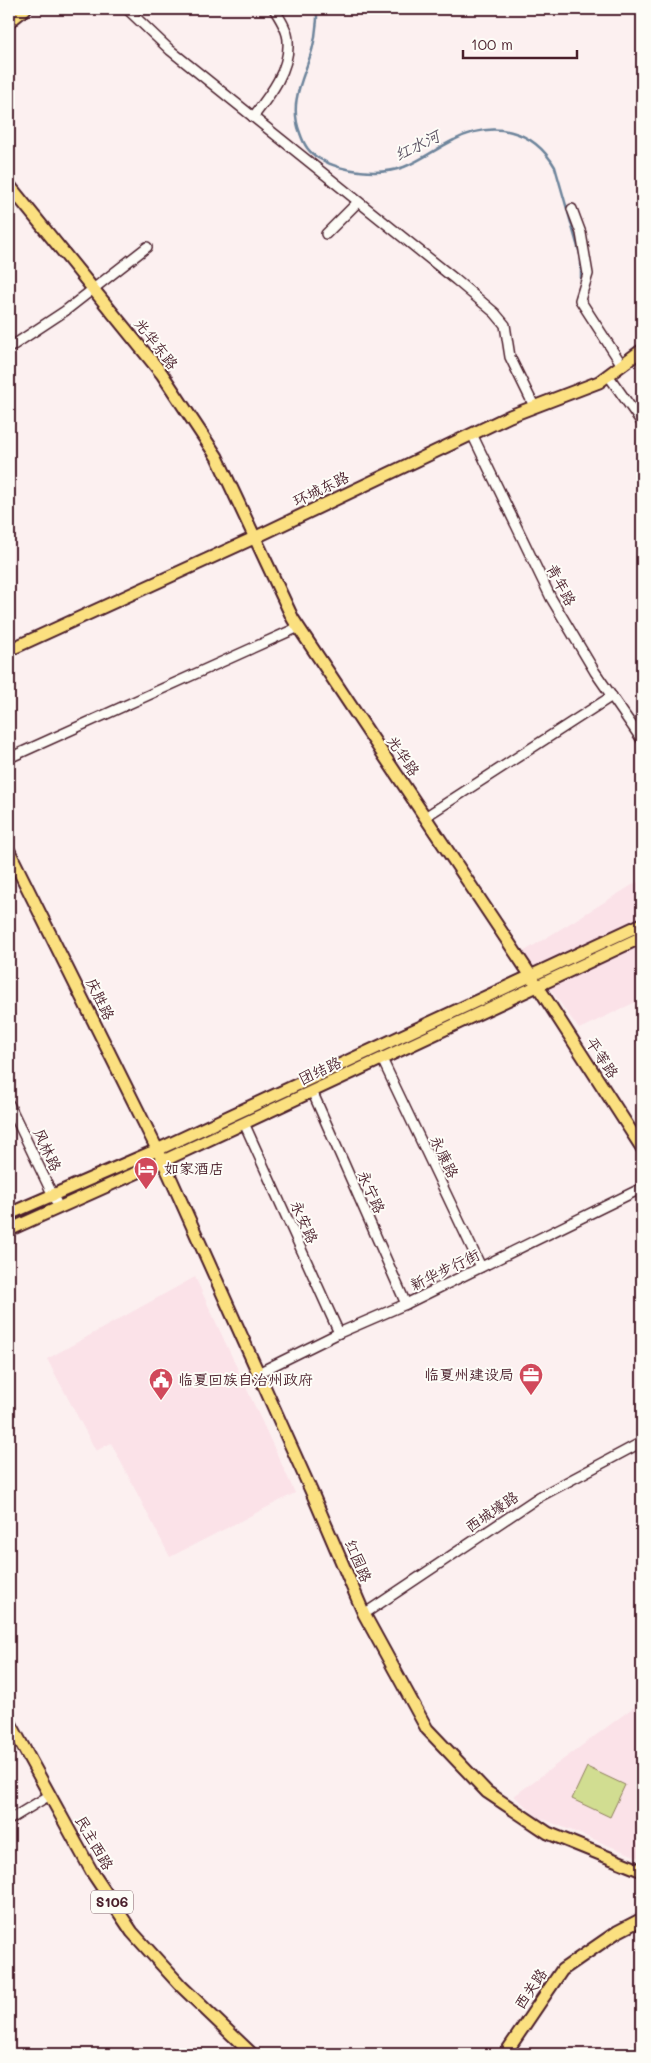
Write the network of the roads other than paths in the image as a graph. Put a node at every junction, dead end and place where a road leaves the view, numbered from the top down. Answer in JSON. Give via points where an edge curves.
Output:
{"nodes":[{"id":1,"x":25,"y":9,"type":"edge"},
{"id":2,"x":127,"y":9,"type":"edge"},
{"id":3,"x":274,"y":9,"type":"edge"},
{"id":4,"x":9,"y":22,"type":"edge"},
{"id":5,"x":253,"y":117,"type":"junction"},
{"id":6,"x":9,"y":185,"type":"edge"},
{"id":7,"x":358,"y":202,"type":"junction"},
{"id":8,"x":572,"y":209,"type":"dead end"},
{"id":9,"x":326,"y":234,"type":"dead end"},
{"id":10,"x":147,"y":247,"type":"dead end"},
{"id":11,"x":93,"y":290,"type":"junction"},
{"id":12,"x":9,"y":348,"type":"edge"},
{"id":13,"x":642,"y":350,"type":"edge"},
{"id":14,"x":622,"y":365,"type":"junction"},
{"id":15,"x":608,"y":375,"type":"junction"},
{"id":16,"x":534,"y":406,"type":"junction"},
{"id":17,"x":642,"y":423,"type":"edge"},
{"id":18,"x":472,"y":434,"type":"junction"},
{"id":19,"x":254,"y":538,"type":"junction"},
{"id":20,"x":299,"y":627,"type":"junction"},
{"id":21,"x":9,"y":650,"type":"edge"},
{"id":22,"x":612,"y":696,"type":"junction"},
{"id":23,"x":642,"y":740,"type":"edge"},
{"id":24,"x":9,"y":758,"type":"edge"},
{"id":25,"x":425,"y":817,"type":"junction"},
{"id":26,"x":9,"y":851,"type":"edge"},
{"id":27,"x":642,"y":924,"type":"edge"},
{"id":28,"x":642,"y":937,"type":"edge"},
{"id":29,"x":534,"y":980,"type":"junction"},
{"id":30,"x":382,"y":1059,"type":"junction"},
{"id":31,"x":312,"y":1092,"type":"junction"},
{"id":32,"x":9,"y":1104,"type":"edge"},
{"id":33,"x":244,"y":1123,"type":"junction"},
{"id":34,"x":642,"y":1148,"type":"edge"},
{"id":35,"x":160,"y":1156,"type":"junction"},
{"id":36,"x":642,"y":1188,"type":"edge"},
{"id":37,"x":53,"y":1195,"type":"junction"},
{"id":38,"x":59,"y":1208,"type":"junction"},
{"id":39,"x":9,"y":1214,"type":"edge"},
{"id":40,"x":9,"y":1230,"type":"edge"},
{"id":41,"x":481,"y":1267,"type":"junction"},
{"id":42,"x":406,"y":1304,"type":"junction"},
{"id":43,"x":339,"y":1333,"type":"junction"},
{"id":44,"x":258,"y":1373,"type":"junction"},
{"id":45,"x":642,"y":1442,"type":"edge"},
{"id":46,"x":364,"y":1614,"type":"junction"},
{"id":47,"x":9,"y":1721,"type":"edge"},
{"id":48,"x":50,"y":1795,"type":"junction"},
{"id":49,"x":9,"y":1820,"type":"edge"},
{"id":50,"x":642,"y":1871,"type":"edge"},
{"id":51,"x":642,"y":1919,"type":"edge"},
{"id":52,"x":252,"y":2054,"type":"edge"},
{"id":53,"x":505,"y":2054,"type":"edge"}],
"edges":[{"from":1,"to":4,"type":"main road"},
{"from":2,"to":5,"type":"street","via":[[170,50]]},
{"from":3,"to":5,"type":"street","via":[[288,40],[285,64],[274,91]]},
{"from":5,"to":7,"type":"street"},
{"from":6,"to":11,"type":"main road","name":"光华东路"},
{"from":7,"to":9,"type":"street"},
{"from":7,"to":16,"type":"street","via":[[495,313],[505,325],[510,357]]},
{"from":8,"to":14,"type":"street","via":[[581,232],[588,274],[580,300]]},
{"from":10,"to":11,"type":"street"},
{"from":11,"to":12,"type":"street"},
{"from":11,"to":19,"type":"main road","name":"光华东路","via":[[162,374],[217,458]]},
{"from":13,"to":14,"type":"main road","name":"环城东路"},
{"from":14,"to":15,"type":"main road","name":"环城东路"},
{"from":15,"to":16,"type":"main road","name":"环城东路","via":[[599,382]]},
{"from":15,"to":17,"type":"street"},
{"from":16,"to":18,"type":"main road","name":"环城东路"},
{"from":18,"to":19,"type":"main road","name":"环城东路"},
{"from":18,"to":22,"type":"street","name":"青年路","via":[[551,598]]},
{"from":19,"to":20,"type":"main road","name":"光华路"},
{"from":19,"to":21,"type":"main road","name":"环城东路"},
{"from":20,"to":24,"type":"street"},
{"from":20,"to":25,"type":"main road","name":"光华路"},
{"from":22,"to":23,"type":"street","name":"青年路"},
{"from":22,"to":25,"type":"street"},
{"from":25,"to":29,"type":"main road","name":"光华路"},
{"from":26,"to":35,"type":"main road","name":"庆胜路"},
{"from":27,"to":29,"type":"main road","name":"团结路"},
{"from":28,"to":29,"type":"main road","name":"团结路"},
{"from":29,"to":30,"type":"main road","name":"团结路"},
{"from":29,"to":34,"type":"main road","name":"平等路"},
{"from":29,"to":35,"type":"main road","name":"团结路"},
{"from":30,"to":31,"type":"main road","name":"团结路"},
{"from":30,"to":41,"type":"street","name":"永康路"},
{"from":31,"to":33,"type":"main road","name":"团结路"},
{"from":31,"to":42,"type":"street","name":"永宁路"},
{"from":32,"to":37,"type":"street","name":"风林路"},
{"from":33,"to":35,"type":"main road","name":"团结路"},
{"from":33,"to":43,"type":"street","name":"永安路"},
{"from":35,"to":37,"type":"main road","name":"团结路"},
{"from":35,"to":38,"type":"main road","name":"团结路"},
{"from":35,"to":44,"type":"main road","name":"红园路"},
{"from":36,"to":41,"type":"street","name":"新华步行街"},
{"from":37,"to":38,"type":"street","name":"风林路"},
{"from":37,"to":39,"type":"main road","name":"团结路"},
{"from":38,"to":40,"type":"main road","name":"团结路"},
{"from":41,"to":42,"type":"street","name":"新华步行街"},
{"from":42,"to":43,"type":"street","name":"新华步行街"},
{"from":43,"to":44,"type":"street","name":"新华步行街"},
{"from":44,"to":46,"type":"main road","name":"红园路"},
{"from":45,"to":46,"type":"street","name":"西城壕路","via":[[539,1497]]},
{"from":46,"to":50,"type":"main road","name":"红园路","via":[[427,1729],[487,1792],[548,1833]]},
{"from":47,"to":48,"type":"main road","name":"民主西路","number":"S106"},
{"from":48,"to":49,"type":"street"},
{"from":48,"to":52,"type":"main road","name":"民主西路","number":"S106","via":[[92,1872],[132,1932],[181,1986]]},
{"from":51,"to":53,"type":"main road","name":"西关路","via":[[562,1970]]}]}
